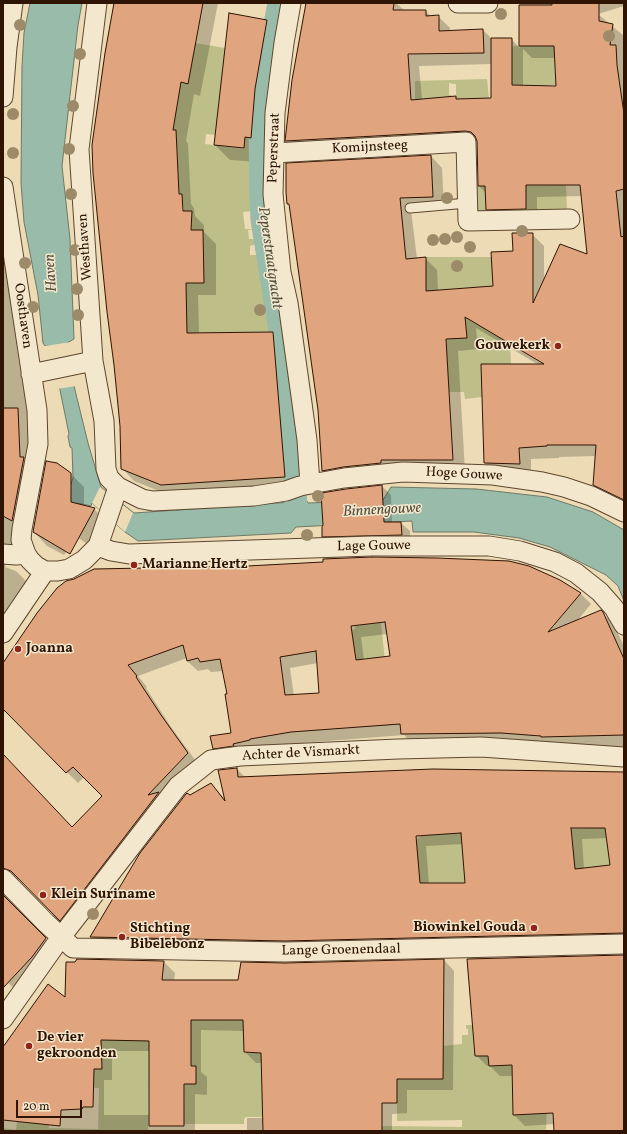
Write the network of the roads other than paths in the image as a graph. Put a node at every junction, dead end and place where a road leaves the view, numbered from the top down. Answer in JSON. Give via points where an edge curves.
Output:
{"nodes":[{"id":1,"x":13,"y":3,"type":"edge"},
{"id":2,"x":98,"y":3,"type":"edge"},
{"id":3,"x":291,"y":3,"type":"edge"},
{"id":4,"x":458,"y":3,"type":"edge"},
{"id":5,"x":488,"y":3,"type":"edge"},
{"id":6,"x":3,"y":97,"type":"edge"},
{"id":7,"x":274,"y":153,"type":"junction"},
{"id":8,"x":3,"y":187,"type":"edge"},
{"id":9,"x":468,"y":203,"type":"junction"},
{"id":10,"x":410,"y":208,"type":"dead end"},
{"id":11,"x":570,"y":219,"type":"dead end"},
{"id":12,"x":84,"y":363,"type":"junction"},
{"id":13,"x":31,"y":374,"type":"junction"},
{"id":14,"x":298,"y":487,"type":"junction"},
{"id":15,"x":116,"y":492,"type":"junction"},
{"id":16,"x":624,"y":512,"type":"edge"},
{"id":17,"x":98,"y":546,"type":"junction"},
{"id":18,"x":3,"y":554,"type":"edge"},
{"id":19,"x":26,"y":554,"type":"junction"},
{"id":20,"x":45,"y":571,"type":"junction"},
{"id":21,"x":624,"y":625,"type":"edge"},
{"id":22,"x":3,"y":633,"type":"edge"},
{"id":23,"x":624,"y":757,"type":"edge"},
{"id":24,"x":3,"y":879,"type":"edge"},
{"id":25,"x":61,"y":937,"type":"junction"},
{"id":26,"x":624,"y":944,"type":"edge"},
{"id":27,"x":3,"y":1019,"type":"edge"}],
"edges":[{"from":1,"to":6,"type":"street"},
{"from":2,"to":12,"type":"street","name":"Westhaven","via":[[79,149]]},
{"from":3,"to":7,"type":"street","name":"Peperstraat","via":[[275,113]]},
{"from":4,"to":5,"type":"street"},
{"from":7,"to":9,"type":"street","name":"Komijnsteeg","via":[[466,142]]},
{"from":7,"to":14,"type":"street","name":"Peperstraat","via":[[273,194],[281,272],[288,303],[307,440]]},
{"from":8,"to":13,"type":"street","name":"Oosthaven"},
{"from":9,"to":10,"type":"lane"},
{"from":9,"to":11,"type":"street","via":[[468,221]]},
{"from":12,"to":13,"type":"street"},
{"from":12,"to":15,"type":"street","name":"Westhaven","via":[[104,421],[106,469]]},
{"from":13,"to":19,"type":"street","name":"Oosthaven","via":[[37,410],[38,444],[22,530],[21,540]]},
{"from":14,"to":15,"type":"street","name":"Hoge Gouwe","via":[[254,496],[153,501]]},
{"from":14,"to":16,"type":"street","name":"Hoge Gouwe","via":[[350,477],[403,472],[493,475],[564,487],[591,496]]},
{"from":15,"to":17,"type":"street"},
{"from":17,"to":20,"type":"street","via":[[84,560],[69,569]]},
{"from":17,"to":21,"type":"street","name":"Lage Gouwe","via":[[129,554],[372,546],[489,546],[520,551],[555,562],[576,573],[600,592]]},
{"from":18,"to":19,"type":"street"},
{"from":19,"to":20,"type":"street","via":[[36,566]]},
{"from":20,"to":22,"type":"street"},
{"from":23,"to":25,"type":"street","name":"Achter de Vismarkt","via":[[481,746],[240,756],[211,760],[178,786]]},
{"from":24,"to":25,"type":"street","name":"Lange Groenendaal"},
{"from":25,"to":26,"type":"street","name":"Lange Groenendaal","via":[[74,948],[285,952]]},
{"from":25,"to":27,"type":"street","name":"Achter de Vismarkt"}]}
